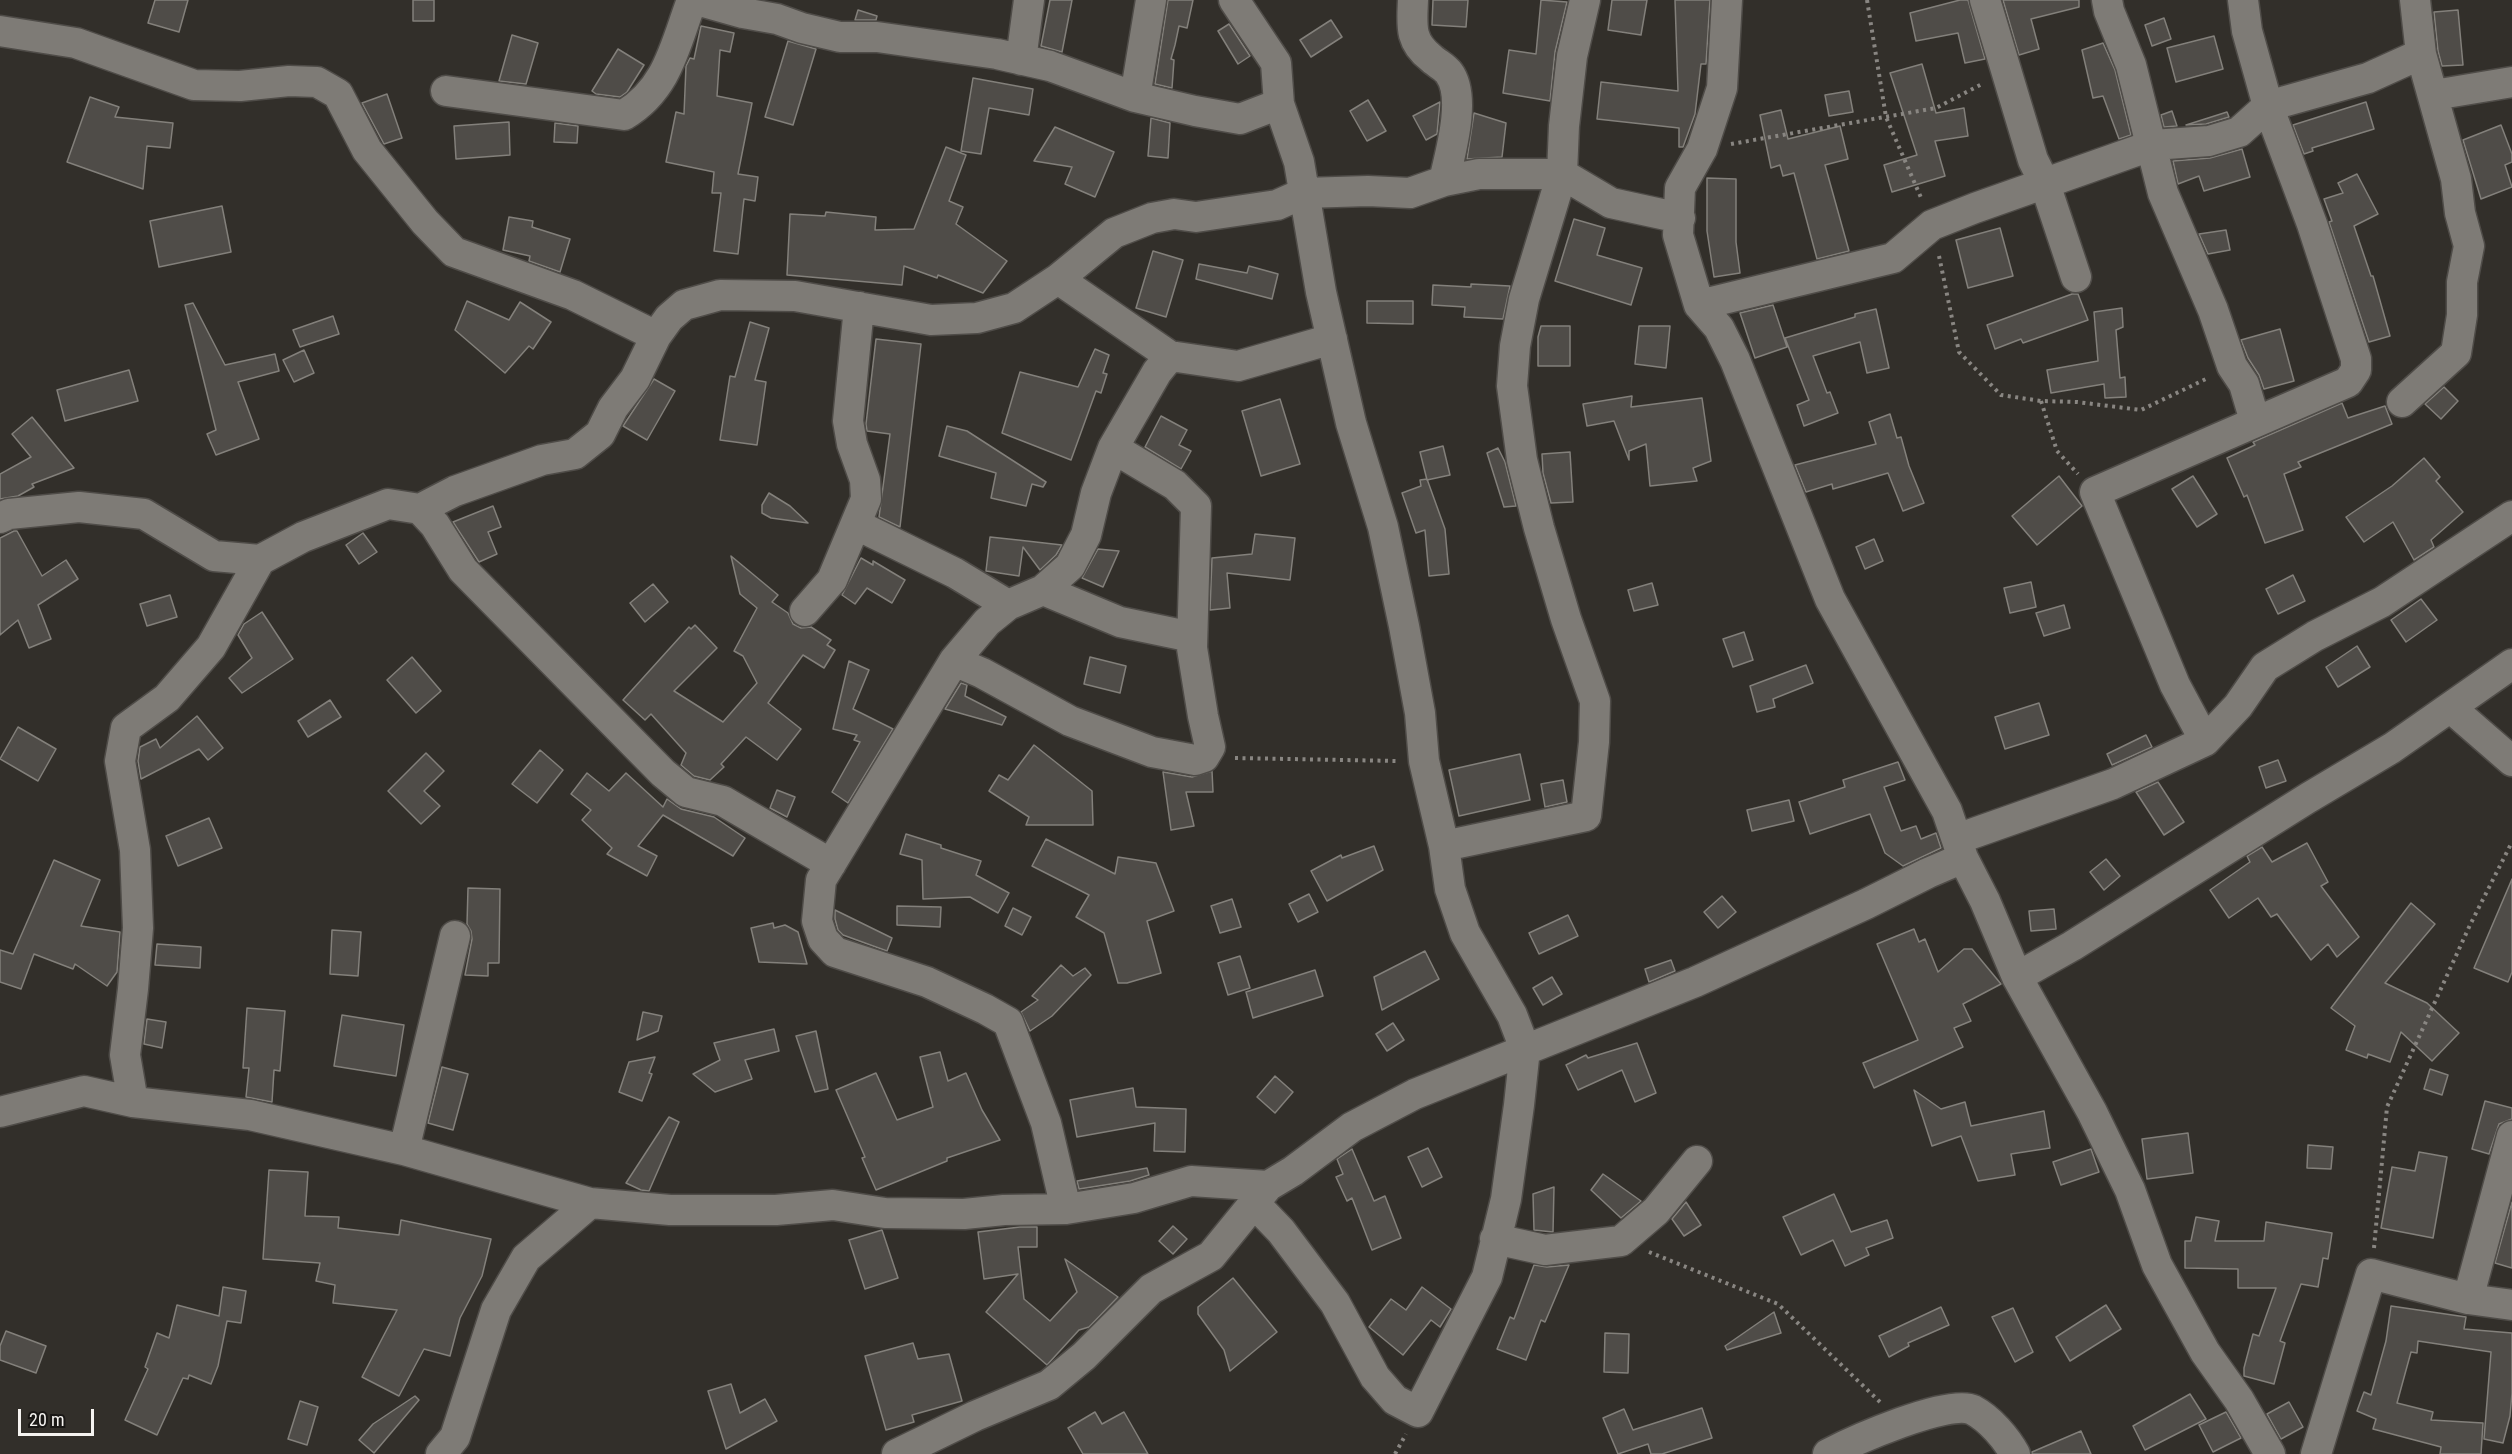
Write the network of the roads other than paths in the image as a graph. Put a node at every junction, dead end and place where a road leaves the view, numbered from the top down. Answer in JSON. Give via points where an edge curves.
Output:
{"nodes":[{"id":1,"x":692,"y":0,"type":"edge"},
{"id":2,"x":697,"y":0,"type":"edge"},
{"id":3,"x":1029,"y":0,"type":"edge"},
{"id":4,"x":1152,"y":0,"type":"edge"},
{"id":5,"x":1234,"y":0,"type":"edge"},
{"id":6,"x":1413,"y":0,"type":"edge"},
{"id":7,"x":1585,"y":0,"type":"edge"},
{"id":8,"x":1727,"y":0,"type":"edge"},
{"id":9,"x":1985,"y":0,"type":"edge"},
{"id":10,"x":2107,"y":0,"type":"edge"},
{"id":11,"x":2242,"y":0,"type":"edge"},
{"id":12,"x":2415,"y":0,"type":"edge"},
{"id":13,"x":0,"y":31,"type":"edge"},
{"id":14,"x":2421,"y":54,"type":"junction"},
{"id":15,"x":1021,"y":60,"type":"junction"},
{"id":16,"x":2512,"y":82,"type":"edge"},
{"id":17,"x":446,"y":91,"type":"dead end"},
{"id":18,"x":2434,"y":95,"type":"junction"},
{"id":19,"x":1135,"y":97,"type":"junction"},
{"id":20,"x":1279,"y":104,"type":"junction"},
{"id":21,"x":2268,"y":106,"type":"junction"},
{"id":22,"x":2153,"y":145,"type":"junction"},
{"id":23,"x":1562,"y":174,"type":"junction"},
{"id":24,"x":1444,"y":181,"type":"junction"},
{"id":25,"x":2045,"y":184,"type":"junction"},
{"id":26,"x":1304,"y":193,"type":"junction"},
{"id":27,"x":1680,"y":218,"type":"junction"},
{"id":28,"x":2076,"y":277,"type":"dead end"},
{"id":29,"x":1058,"y":279,"type":"junction"},
{"id":30,"x":1699,"y":305,"type":"junction"},
{"id":31,"x":859,"y":307,"type":"junction"},
{"id":32,"x":656,"y":336,"type":"junction"},
{"id":33,"x":1332,"y":339,"type":"junction"},
{"id":34,"x":1170,"y":356,"type":"junction"},
{"id":35,"x":2402,"y":402,"type":"dead end"},
{"id":36,"x":2255,"y":421,"type":"junction"},
{"id":37,"x":1113,"y":448,"type":"junction"},
{"id":38,"x":420,"y":509,"type":"junction"},
{"id":39,"x":2512,"y":516,"type":"edge"},
{"id":40,"x":0,"y":518,"type":"edge"},
{"id":41,"x":856,"y":525,"type":"junction"},
{"id":42,"x":260,"y":560,"type":"junction"},
{"id":43,"x":1042,"y":590,"type":"junction"},
{"id":44,"x":1008,"y":605,"type":"junction"},
{"id":45,"x":805,"y":611,"type":"dead end"},
{"id":46,"x":1192,"y":637,"type":"junction"},
{"id":47,"x":954,"y":661,"type":"junction"},
{"id":48,"x":2512,"y":664,"type":"edge"},
{"id":49,"x":2451,"y":708,"type":"junction"},
{"id":50,"x":2205,"y":741,"type":"junction"},
{"id":51,"x":2512,"y":761,"type":"edge"},
{"id":52,"x":1444,"y":846,"type":"junction"},
{"id":53,"x":1960,"y":849,"type":"junction"},
{"id":54,"x":831,"y":864,"type":"junction"},
{"id":55,"x":455,"y":936,"type":"dead end"},
{"id":56,"x":2017,"y":977,"type":"junction"},
{"id":57,"x":1524,"y":1049,"type":"junction"},
{"id":58,"x":133,"y":1102,"type":"junction"},
{"id":59,"x":0,"y":1112,"type":"edge"},
{"id":60,"x":2512,"y":1136,"type":"edge"},
{"id":61,"x":404,"y":1150,"type":"junction"},
{"id":62,"x":1698,"y":1161,"type":"dead end"},
{"id":63,"x":1261,"y":1194,"type":"junction"},
{"id":64,"x":590,"y":1203,"type":"junction"},
{"id":65,"x":1066,"y":1209,"type":"junction"},
{"id":66,"x":1495,"y":1239,"type":"junction"},
{"id":67,"x":2468,"y":1299,"type":"junction"},
{"id":68,"x":2512,"y":1305,"type":"edge"},
{"id":69,"x":2257,"y":1448,"type":"edge"},
{"id":70,"x":441,"y":1454,"type":"edge"},
{"id":71,"x":897,"y":1454,"type":"edge"},
{"id":72,"x":1828,"y":1454,"type":"edge"},
{"id":73,"x":2015,"y":1454,"type":"edge"},
{"id":74,"x":2316,"y":1454,"type":"edge"}],
"edges":[{"from":1,"to":17,"type":"street","via":[[660,83],[640,105],[624,115]]},
{"from":2,"to":15,"type":"street","via":[[840,37],[877,37]]},
{"from":3,"to":15,"type":"street"},
{"from":4,"to":19,"type":"street"},
{"from":5,"to":20,"type":"street","via":[[1275,63]]},
{"from":6,"to":24,"type":"street","via":[[1411,24],[1415,40],[1449,73],[1455,89],[1457,126]]},
{"from":7,"to":23,"type":"street","via":[[1572,57]]},
{"from":8,"to":27,"type":"street","via":[[1722,88],[1702,148],[1680,188]]},
{"from":9,"to":25,"type":"street","via":[[2033,160]]},
{"from":10,"to":22,"type":"street","via":[[2131,65]]},
{"from":11,"to":21,"type":"street"},
{"from":12,"to":14,"type":"street"},
{"from":13,"to":32,"type":"street","via":[[76,44],[194,85],[317,82],[338,94],[367,150],[454,252],[573,296]]},
{"from":14,"to":18,"type":"street"},
{"from":14,"to":21,"type":"street","via":[[2368,78]]},
{"from":15,"to":19,"type":"street","via":[[1050,66]]},
{"from":16,"to":18,"type":"street"},
{"from":18,"to":35,"type":"street","via":[[2469,246],[2462,282],[2462,315],[2456,353]]},
{"from":19,"to":20,"type":"street","via":[[1240,118]]},
{"from":20,"to":26,"type":"street","via":[[1299,162]]},
{"from":21,"to":22,"type":"street","via":[[2239,132],[2209,141]]},
{"from":21,"to":36,"type":"street","via":[[2312,224],[2356,359],[2356,370],[2348,382]]},
{"from":22,"to":25,"type":"street"},
{"from":22,"to":36,"type":"street","via":[[2163,193],[2213,310],[2232,366],[2244,384]]},
{"from":23,"to":24,"type":"street","via":[[1479,174]]},
{"from":23,"to":27,"type":"street","via":[[1611,203]]},
{"from":23,"to":52,"type":"street","via":[[1524,299],[1512,386],[1522,460],[1539,528],[1595,701],[1586,816]]},
{"from":24,"to":26,"type":"street","via":[[1410,193]]},
{"from":25,"to":28,"type":"street"},
{"from":25,"to":30,"type":"street","via":[[1932,225],[1893,258]]},
{"from":26,"to":29,"type":"street","via":[[1277,205],[1196,217],[1174,214],[1152,218],[1114,233]]},
{"from":26,"to":33,"type":"street"},
{"from":27,"to":30,"type":"street","via":[[1678,235]]},
{"from":29,"to":31,"type":"street","via":[[1014,308],[977,318],[931,320]]},
{"from":29,"to":34,"type":"street"},
{"from":30,"to":53,"type":"street","via":[[1719,328],[1735,360],[1830,599],[1942,800]]},
{"from":31,"to":32,"type":"street","via":[[795,296],[720,295],[684,305]]},
{"from":31,"to":41,"type":"street","via":[[848,421],[865,480],[866,499]]},
{"from":32,"to":38,"type":"street","via":[[635,379],[600,434],[575,454],[542,460]]},
{"from":33,"to":34,"type":"street","via":[[1238,366]]},
{"from":33,"to":52,"type":"street","via":[[1351,423],[1383,526],[1420,713],[1424,761]]},
{"from":34,"to":37,"type":"street"},
{"from":36,"to":50,"type":"street","via":[[2095,492],[2175,685]]},
{"from":37,"to":43,"type":"street","via":[[1086,535],[1070,567]]},
{"from":37,"to":46,"type":"street","via":[[1175,484],[1196,506]]},
{"from":38,"to":42,"type":"street","via":[[388,504],[303,537]]},
{"from":38,"to":54,"type":"street","via":[[435,525],[463,570],[663,773],[686,792],[723,801]]},
{"from":39,"to":50,"type":"street","via":[[2382,602],[2265,667],[2238,706]]},
{"from":40,"to":42,"type":"street","via":[[79,507],[144,514],[214,556]]},
{"from":41,"to":44,"type":"street","via":[[955,573]]},
{"from":41,"to":45,"type":"street","via":[[832,580]]},
{"from":42,"to":58,"type":"street","via":[[211,647],[167,698],[126,728],[120,761],[135,850],[138,928],[125,1055]]},
{"from":43,"to":44,"type":"street"},
{"from":43,"to":46,"type":"street","via":[[1120,622]]},
{"from":44,"to":47,"type":"street","via":[[987,622]]},
{"from":46,"to":47,"type":"street","via":[[1198,693],[1210,747],[1204,757],[1196,760],[1152,752],[1070,722]]},
{"from":47,"to":54,"type":"street"},
{"from":48,"to":49,"type":"street"},
{"from":49,"to":51,"type":"street"},
{"from":49,"to":56,"type":"street","via":[[2383,754]]},
{"from":50,"to":53,"type":"street"},
{"from":52,"to":57,"type":"street","via":[[1450,889],[1465,933],[1512,1015]]},
{"from":53,"to":56,"type":"street"},
{"from":53,"to":57,"type":"street","via":[[1928,873],[1741,962]]},
{"from":54,"to":65,"type":"street","via":[[821,880],[817,921],[823,939],[835,952],[927,982],[1008,1022],[1046,1123]]},
{"from":55,"to":61,"type":"street"},
{"from":56,"to":69,"type":"street","via":[[2101,1130],[2130,1190],[2157,1265]]},
{"from":57,"to":63,"type":"street","via":[[1377,1113]]},
{"from":57,"to":66,"type":"street","via":[[1508,1189]]},
{"from":58,"to":59,"type":"street","via":[[84,1091]]},
{"from":58,"to":61,"type":"street","via":[[250,1115]]},
{"from":60,"to":67,"type":"street"},
{"from":61,"to":64,"type":"street"},
{"from":62,"to":66,"type":"street","via":[[1656,1211],[1621,1241],[1545,1250]]},
{"from":63,"to":65,"type":"street","via":[[1191,1181],[1134,1198]]},
{"from":63,"to":66,"type":"street","via":[[1281,1231],[1335,1303],[1375,1377],[1395,1400],[1418,1412],[1487,1277]]},
{"from":63,"to":71,"type":"street","via":[[1211,1256],[1151,1289],[1049,1385]]},
{"from":64,"to":65,"type":"street","via":[[729,1212],[834,1204],[885,1213]]},
{"from":64,"to":70,"type":"street","via":[[526,1258],[496,1310],[455,1437]]},
{"from":67,"to":68,"type":"street"},
{"from":67,"to":74,"type":"street","via":[[2371,1274]]},
{"from":72,"to":73,"type":"street","via":[[1951,1407],[1972,1410],[2007,1441]]}]}
